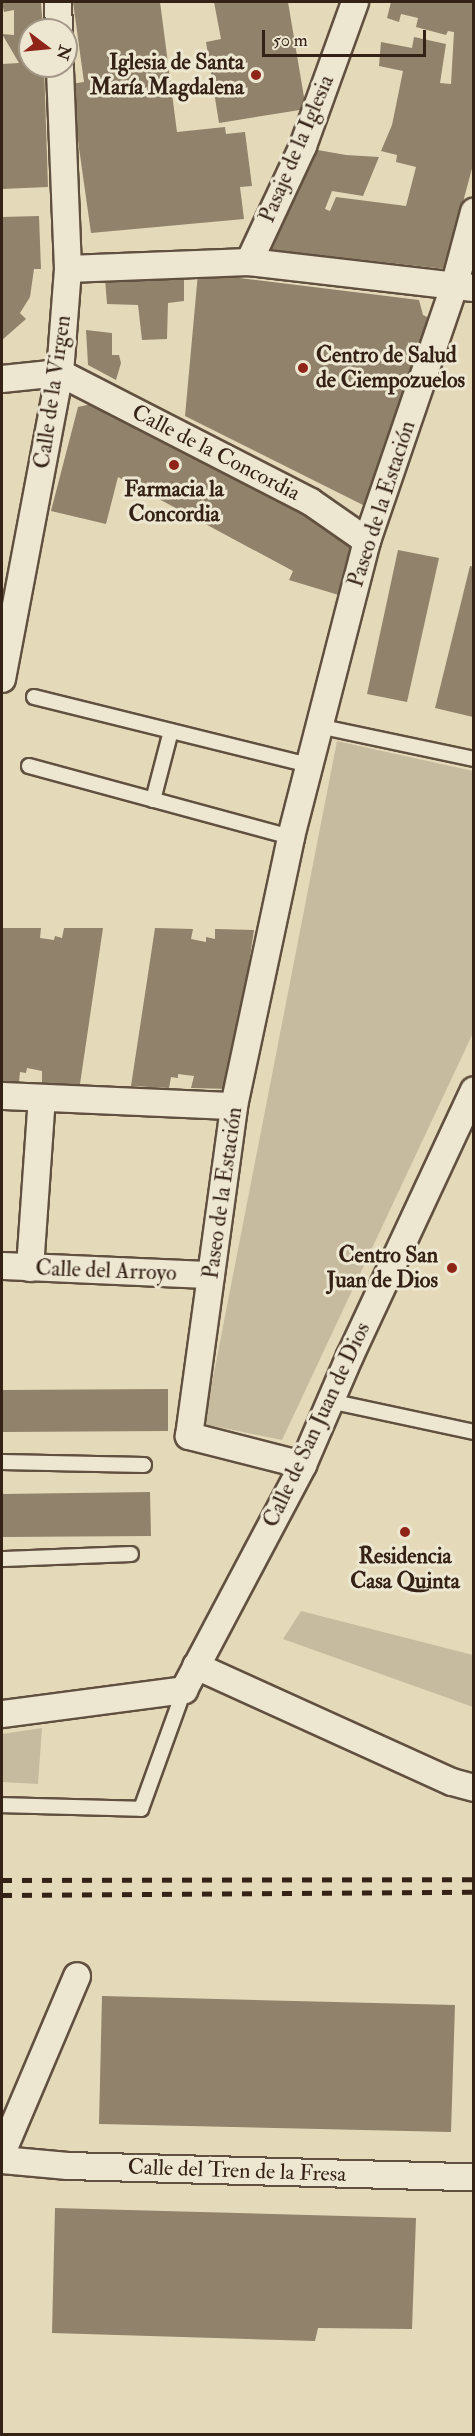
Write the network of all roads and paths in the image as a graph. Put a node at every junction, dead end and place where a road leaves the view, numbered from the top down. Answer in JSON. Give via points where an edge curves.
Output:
{"nodes":[{"id":1,"x":58,"y":2,"type":"edge"},
{"id":2,"x":355,"y":2,"type":"edge"},
{"id":3,"x":59,"y":18,"type":"edge"},
{"id":4,"x":60,"y":78,"type":"edge"},
{"id":5,"x":474,"y":212,"type":"edge"},
{"id":6,"x":249,"y":262,"type":"junction"},
{"id":7,"x":68,"y":269,"type":"junction"},
{"id":8,"x":464,"y":288,"type":"edge"},
{"id":9,"x":60,"y":374,"type":"junction"},
{"id":10,"x":2,"y":379,"type":"edge"},
{"id":11,"x":367,"y":541,"type":"junction"},
{"id":12,"x":2,"y":679,"type":"edge"},
{"id":13,"x":34,"y":697,"type":"dead end"},
{"id":14,"x":318,"y":726,"type":"junction"},
{"id":15,"x":171,"y":731,"type":"junction"},
{"id":16,"x":474,"y":759,"type":"edge"},
{"id":17,"x":308,"y":765,"type":"junction"},
{"id":18,"x":29,"y":766,"type":"dead end"},
{"id":19,"x":153,"y":800,"type":"junction"},
{"id":20,"x":291,"y":837,"type":"junction"},
{"id":21,"x":474,"y":1089,"type":"edge"},
{"id":22,"x":2,"y":1096,"type":"edge"},
{"id":23,"x":42,"y":1098,"type":"junction"},
{"id":24,"x":234,"y":1106,"type":"junction"},
{"id":25,"x":2,"y":1266,"type":"edge"},
{"id":26,"x":30,"y":1268,"type":"junction"},
{"id":27,"x":211,"y":1275,"type":"junction"},
{"id":28,"x":330,"y":1401,"type":"junction"},
{"id":29,"x":474,"y":1432,"type":"edge"},
{"id":30,"x":2,"y":1462,"type":"edge"},
{"id":31,"x":144,"y":1465,"type":"dead end"},
{"id":32,"x":303,"y":1465,"type":"junction"},
{"id":33,"x":131,"y":1554,"type":"dead end"},
{"id":34,"x":2,"y":1559,"type":"edge"},
{"id":35,"x":196,"y":1666,"type":"junction"},
{"id":36,"x":184,"y":1690,"type":"junction"},
{"id":37,"x":2,"y":1714,"type":"edge"},
{"id":38,"x":474,"y":1788,"type":"edge"},
{"id":39,"x":2,"y":1805,"type":"edge"},
{"id":40,"x":76,"y":1976,"type":"dead end"},
{"id":41,"x":2,"y":2153,"type":"edge"},
{"id":42,"x":2,"y":2160,"type":"edge"},
{"id":43,"x":474,"y":2177,"type":"edge"}],
"edges":[{"from":1,"to":3,"type":"street"},
{"from":2,"to":6,"type":"street","name":"Pasaje de la Iglesia","via":[[303,146]]},
{"from":4,"to":7,"type":"street","name":"Calle de la Virgen"},
{"from":5,"to":8,"type":"street","name":"Paseo de la Estación"},
{"from":6,"to":7,"type":"street"},
{"from":6,"to":8,"type":"street"},
{"from":7,"to":9,"type":"street","name":"Calle de la Virgen"},
{"from":8,"to":11,"type":"street","name":"Paseo de la Estación"},
{"from":9,"to":10,"type":"street"},
{"from":9,"to":11,"type":"street","name":"Calle de la Concordia","via":[[311,502]]},
{"from":9,"to":12,"type":"street","name":"Calle de la Virgen"},
{"from":11,"to":14,"type":"street","name":"Paseo de la Estación"},
{"from":13,"to":15,"type":"lane"},
{"from":14,"to":16,"type":"lane"},
{"from":14,"to":17,"type":"street","name":"Paseo de la Estación"},
{"from":15,"to":17,"type":"lane"},
{"from":15,"to":19,"type":"lane"},
{"from":17,"to":20,"type":"street","name":"Paseo de la Estación"},
{"from":18,"to":19,"type":"lane"},
{"from":19,"to":20,"type":"lane"},
{"from":20,"to":24,"type":"street","name":"Paseo de la Estación"},
{"from":21,"to":28,"type":"street","name":"Calle de San Juan de Dios"},
{"from":22,"to":23,"type":"street"},
{"from":23,"to":24,"type":"street"},
{"from":23,"to":26,"type":"street"},
{"from":24,"to":27,"type":"street","name":"Paseo de la Estación"},
{"from":25,"to":26,"type":"street","name":"Calle del Arroyo"},
{"from":26,"to":27,"type":"street","name":"Calle del Arroyo"},
{"from":27,"to":32,"type":"street","name":"Paseo de la Estación","via":[[189,1436]]},
{"from":28,"to":29,"type":"lane"},
{"from":28,"to":32,"type":"street","name":"Calle de San Juan de Dios"},
{"from":30,"to":31,"type":"lane"},
{"from":32,"to":35,"type":"street","name":"Calle de San Juan de Dios"},
{"from":33,"to":34,"type":"lane"},
{"from":35,"to":36,"type":"street","name":"Calle de San Juan de Dios"},
{"from":35,"to":38,"type":"street","via":[[452,1782]]},
{"from":36,"to":37,"type":"street"},
{"from":36,"to":39,"type":"lane","name":"Calle de San Juan de Dios","via":[[141,1809]]},
{"from":40,"to":41,"type":"street"},
{"from":42,"to":43,"type":"street","name":"Calle del Tren de la Fresa","via":[[68,2166]]}]}
